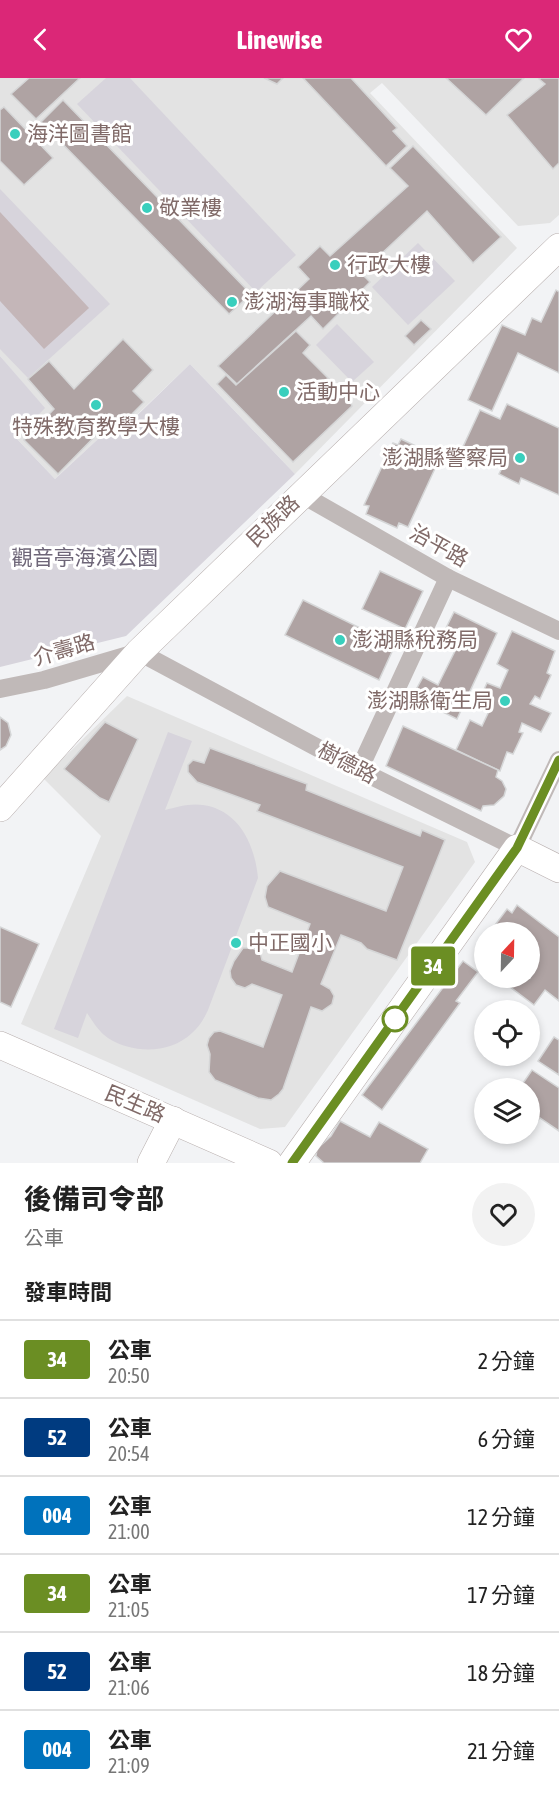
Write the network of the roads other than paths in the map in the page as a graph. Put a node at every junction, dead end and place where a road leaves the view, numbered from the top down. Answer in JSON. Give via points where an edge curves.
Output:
{"nodes":[{"id":1,"x":555,"y":256,"type":"edge"},
{"id":2,"x":301,"y":494,"type":"junction"},
{"id":3,"x":448,"y":578,"type":"junction"},
{"id":4,"x":559,"y":631,"type":"edge"},
{"id":5,"x":139,"y":652,"type":"junction"},
{"id":6,"x":0,"y":689,"type":"edge"},
{"id":7,"x":559,"y":760,"type":"edge"},
{"id":8,"x":359,"y":770,"type":"junction"},
{"id":9,"x":0,"y":808,"type":"edge"},
{"id":10,"x":517,"y":848,"type":"junction"},
{"id":11,"x":559,"y":868,"type":"edge"},
{"id":12,"x":0,"y":1045,"type":"edge"},
{"id":13,"x":173,"y":1120,"type":"junction"},
{"id":14,"x":151,"y":1163,"type":"edge"},
{"id":15,"x":269,"y":1163,"type":"edge"},
{"id":16,"x":292,"y":1163,"type":"edge"}],
"edges":[{"from":1,"to":2,"type":"main road","name":"民族路"},
{"from":2,"to":3,"type":"street","name":"治平路"},
{"from":2,"to":5,"type":"main road","name":"民族路"},
{"from":3,"to":4,"type":"street","name":"治平路"},
{"from":3,"to":8,"type":"street"},
{"from":5,"to":6,"type":"street","name":"介壽路"},
{"from":5,"to":8,"type":"street","name":"樹德路"},
{"from":5,"to":9,"type":"main road","name":"民族路"},
{"from":7,"to":10,"type":"street"},
{"from":8,"to":10,"type":"street","name":"樹德路"},
{"from":10,"to":11,"type":"main road","name":"樹德路"},
{"from":10,"to":16,"type":"main road"},
{"from":12,"to":13,"type":"main road","name":"民生路"},
{"from":13,"to":14,"type":"main road"},
{"from":13,"to":15,"type":"main road","name":"民生路"}]}
